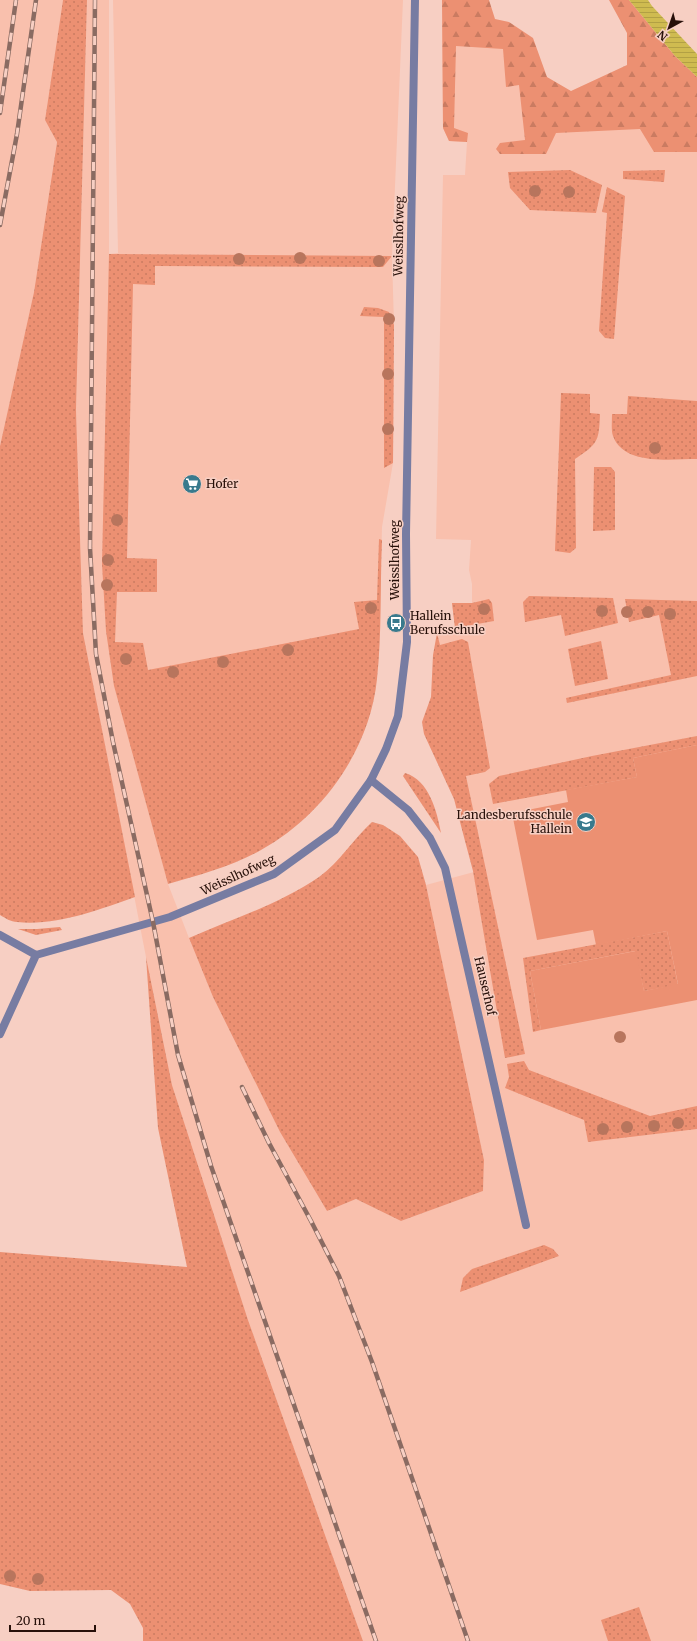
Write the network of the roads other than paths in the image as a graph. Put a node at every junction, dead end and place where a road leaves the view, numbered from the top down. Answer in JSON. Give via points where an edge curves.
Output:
{"nodes":[{"id":1,"x":416,"y":0,"type":"edge"},
{"id":2,"x":371,"y":780,"type":"junction"},
{"id":3,"x":0,"y":935,"type":"edge"},
{"id":4,"x":36,"y":955,"type":"junction"},
{"id":5,"x":0,"y":1034,"type":"edge"},
{"id":6,"x":526,"y":1225,"type":"dead end"}],
"edges":[{"from":1,"to":2,"type":"street","name":"Weisslhofweg","via":[[406,526],[407,642],[398,716]]},
{"from":2,"to":4,"type":"street","name":"Weisslhofweg","via":[[335,830],[274,874],[170,917]]},
{"from":2,"to":6,"type":"street","name":"Hauserhof","via":[[408,810],[430,838],[446,868]]},
{"from":3,"to":4,"type":"street"},
{"from":4,"to":5,"type":"street"}]}
